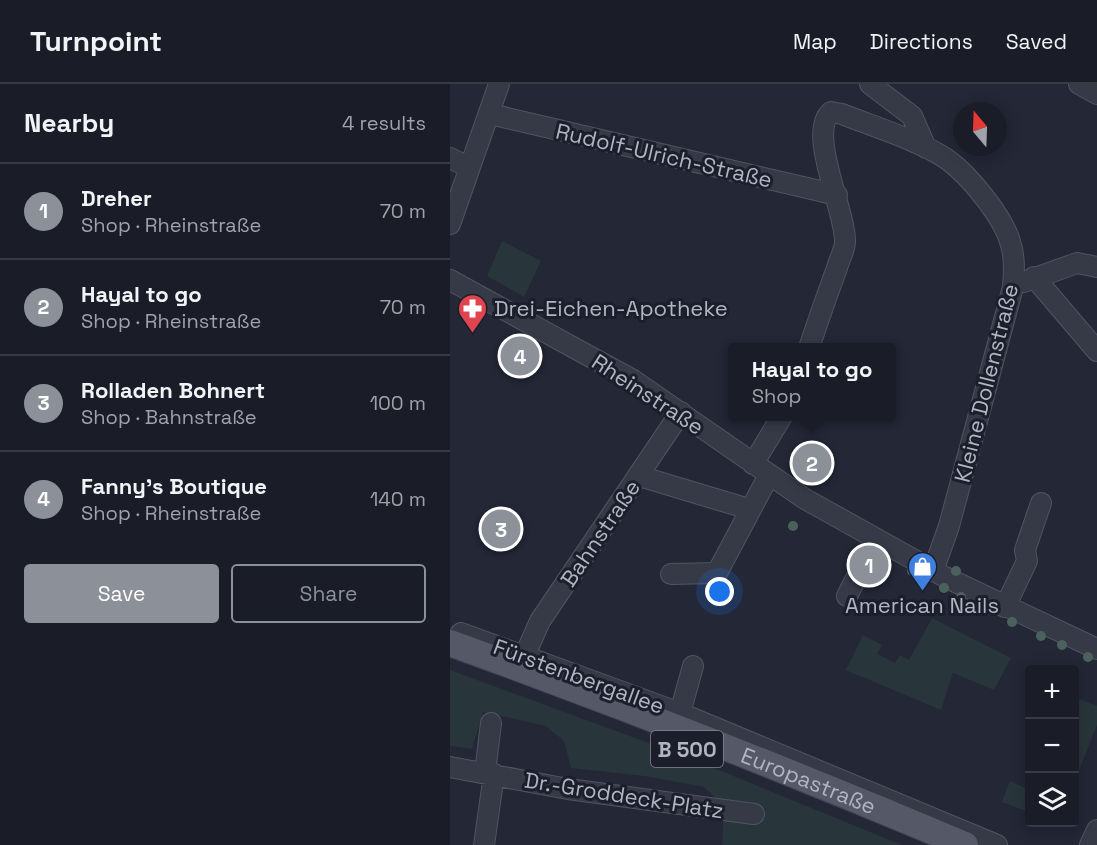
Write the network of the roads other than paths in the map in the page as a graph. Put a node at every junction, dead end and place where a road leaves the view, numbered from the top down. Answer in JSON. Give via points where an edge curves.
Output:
{"nodes":[{"id":1,"x":499,"y":84,"type":"edge"},
{"id":2,"x":870,"y":84,"type":"edge"},
{"id":3,"x":1079,"y":84,"type":"edge"},
{"id":4,"x":1097,"y":94,"type":"edge"},
{"id":5,"x":490,"y":114,"type":"junction"},
{"id":6,"x":926,"y":148,"type":"junction"},
{"id":7,"x":450,"y":158,"type":"edge"},
{"id":8,"x":468,"y":167,"type":"junction"},
{"id":9,"x":837,"y":195,"type":"junction"},
{"id":10,"x":450,"y":224,"type":"edge"},
{"id":11,"x":1097,"y":267,"type":"edge"},
{"id":12,"x":1034,"y":277,"type":"junction"},
{"id":13,"x":450,"y":280,"type":"edge"},
{"id":14,"x":1013,"y":287,"type":"junction"},
{"id":15,"x":811,"y":343,"type":"edge"},
{"id":16,"x":1097,"y":351,"type":"edge"},
{"id":17,"x":681,"y":412,"type":"junction"},
{"id":18,"x":780,"y":421,"type":"edge"},
{"id":19,"x":761,"y":470,"type":"junction"},
{"id":20,"x":639,"y":476,"type":"junction"},
{"id":21,"x":1041,"y":503,"type":"dead end"},
{"id":22,"x":749,"y":509,"type":"junction"},
{"id":23,"x":876,"y":539,"type":"junction"},
{"id":24,"x":933,"y":571,"type":"junction"},
{"id":25,"x":671,"y":574,"type":"dead end"},
{"id":26,"x":847,"y":596,"type":"dead end"},
{"id":27,"x":1005,"y":607,"type":"junction"},
{"id":28,"x":455,"y":638,"type":"edge"},
{"id":29,"x":1097,"y":649,"type":"edge"},
{"id":30,"x":524,"y":657,"type":"junction"},
{"id":31,"x":450,"y":662,"type":"edge"},
{"id":32,"x":693,"y":666,"type":"dead end"},
{"id":33,"x":680,"y":713,"type":"junction"},
{"id":34,"x":491,"y":723,"type":"dead end"},
{"id":35,"x":450,"y":767,"type":"edge"},
{"id":36,"x":489,"y":773,"type":"junction"},
{"id":37,"x":754,"y":814,"type":"dead end"},
{"id":38,"x":1097,"y":830,"type":"edge"},
{"id":39,"x":484,"y":845,"type":"edge"},
{"id":40,"x":921,"y":845,"type":"edge"},
{"id":41,"x":965,"y":845,"type":"edge"},
{"id":42,"x":997,"y":845,"type":"edge"},
{"id":43,"x":1090,"y":845,"type":"edge"}],
"edges":[{"from":1,"to":5,"type":"street"},
{"from":2,"to":6,"type":"street","via":[[912,116]]},
{"from":3,"to":4,"type":"street"},
{"from":5,"to":8,"type":"street"},
{"from":5,"to":9,"type":"street","name":"Rudolf-Ulrich-Straße"},
{"from":6,"to":9,"type":"street","name":"Kleine Dollenstraße","via":[[831,112],[825,117],[824,153]]},
{"from":6,"to":14,"type":"street","name":"Kleine Dollenstraße","via":[[948,160],[965,176],[995,214],[1011,242]]},
{"from":7,"to":8,"type":"street"},
{"from":8,"to":10,"type":"street"},
{"from":9,"to":15,"type":"street","via":[[846,243]]},
{"from":11,"to":12,"type":"street","via":[[1077,263]]},
{"from":12,"to":14,"type":"street"},
{"from":12,"to":16,"type":"street"},
{"from":13,"to":17,"type":"street","name":"Rheinstraße","via":[[633,380]]},
{"from":14,"to":24,"type":"street","name":"Kleine Dollenstraße","via":[[949,526]]},
{"from":17,"to":19,"type":"street","name":"Rheinstraße"},
{"from":17,"to":20,"type":"street","name":"Bahnstraße"},
{"from":18,"to":19,"type":"street"},
{"from":19,"to":22,"type":"street"},
{"from":19,"to":23,"type":"street","name":"Rheinstraße"},
{"from":20,"to":22,"type":"street"},
{"from":20,"to":30,"type":"street","name":"Bahnstraße","via":[[540,621]]},
{"from":21,"to":27,"type":"street","via":[[1025,550],[1027,561]]},
{"from":22,"to":25,"type":"street","via":[[717,573]]},
{"from":23,"to":24,"type":"street","name":"Rheinstraße"},
{"from":23,"to":26,"type":"street"},
{"from":24,"to":27,"type":"street","name":"Rheinstraße"},
{"from":27,"to":29,"type":"street","name":"Rheinstraße"},
{"from":28,"to":30,"type":"street","name":"Fürstenbergallee"},
{"from":28,"to":41,"type":"main road","name":"Europastraße","number":"B 500"},
{"from":30,"to":33,"type":"street","name":"Fürstenbergallee"},
{"from":31,"to":40,"type":"main road","name":"Europastraße","number":"B 500","via":[[688,749]]},
{"from":32,"to":33,"type":"street"},
{"from":33,"to":42,"type":"street","name":"Fürstenbergallee"},
{"from":34,"to":36,"type":"street"},
{"from":35,"to":36,"type":"street","name":"Dr.-Groddeck-Platz"},
{"from":36,"to":37,"type":"street","name":"Dr.-Groddeck-Platz","via":[[568,789]]},
{"from":36,"to":39,"type":"street"},
{"from":38,"to":43,"type":"street"}]}
